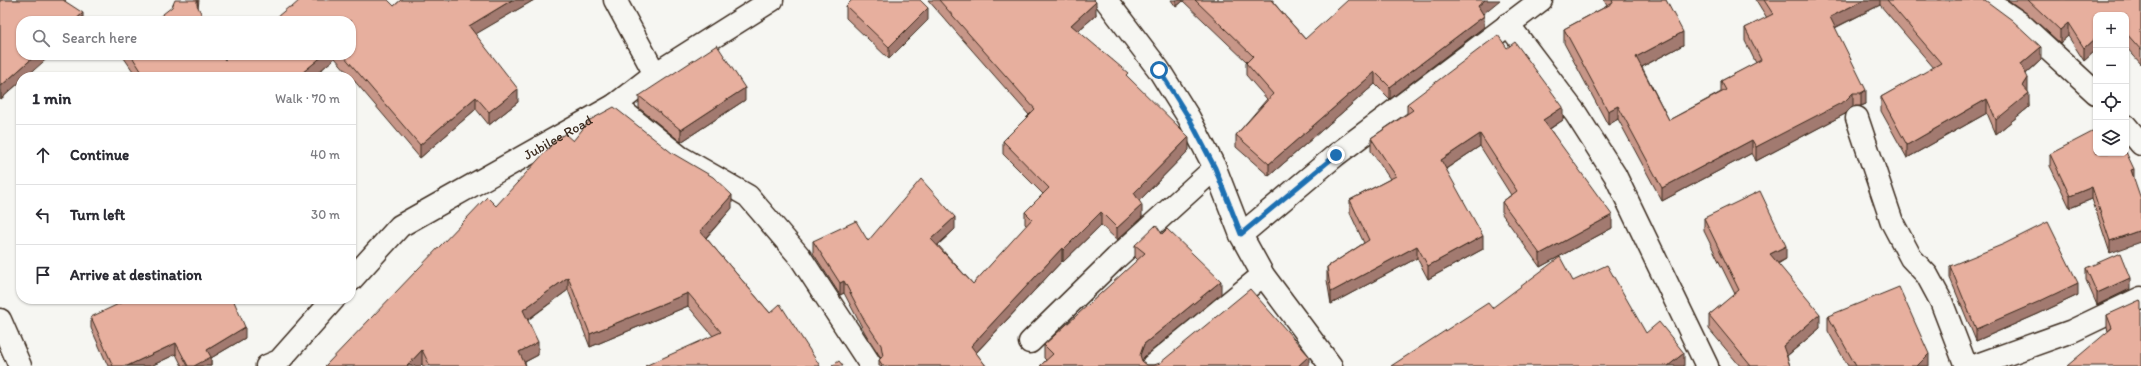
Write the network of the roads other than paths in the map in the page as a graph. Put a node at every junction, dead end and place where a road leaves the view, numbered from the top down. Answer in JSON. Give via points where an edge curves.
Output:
{"nodes":[{"id":1,"x":615,"y":0,"type":"edge"},
{"id":2,"x":772,"y":0,"type":"edge"},
{"id":3,"x":1106,"y":0,"type":"edge"},
{"id":4,"x":1541,"y":0,"type":"edge"},
{"id":5,"x":1986,"y":0,"type":"edge"},
{"id":6,"x":1508,"y":24,"type":"junction"},
{"id":7,"x":655,"y":74,"type":"junction"},
{"id":8,"x":2093,"y":90,"type":"edge"},
{"id":9,"x":615,"y":105,"type":"junction"},
{"id":10,"x":1857,"y":118,"type":"dead end"},
{"id":11,"x":2129,"y":130,"type":"edge"},
{"id":12,"x":2141,"y":144,"type":"edge"},
{"id":13,"x":1215,"y":168,"type":"junction"},
{"id":14,"x":1241,"y":234,"type":"junction"},
{"id":15,"x":356,"y":274,"type":"edge"},
{"id":16,"x":1263,"y":275,"type":"junction"},
{"id":17,"x":2141,"y":298,"type":"edge"},
{"id":18,"x":330,"y":304,"type":"edge"},
{"id":19,"x":0,"y":320,"type":"edge"},
{"id":20,"x":1030,"y":342,"type":"dead end"},
{"id":21,"x":870,"y":364,"type":"dead end"},
{"id":22,"x":20,"y":366,"type":"edge"},
{"id":23,"x":267,"y":366,"type":"edge"},
{"id":24,"x":1152,"y":366,"type":"edge"},
{"id":25,"x":1331,"y":366,"type":"edge"},
{"id":26,"x":1707,"y":366,"type":"edge"},
{"id":27,"x":1966,"y":366,"type":"edge"},
{"id":28,"x":1974,"y":366,"type":"edge"}],
"edges":[{"from":1,"to":7,"type":"main road"},
{"from":2,"to":7,"type":"main road","name":"Jubilee Road"},
{"from":3,"to":13,"type":"main road","via":[[1159,70],[1189,118]]},
{"from":4,"to":6,"type":"main road"},
{"from":5,"to":8,"type":"main road","via":[[2020,23]]},
{"from":6,"to":14,"type":"main road","via":[[1336,155]]},
{"from":6,"to":26,"type":"main road","via":[[1576,114],[1615,175]]},
{"from":7,"to":9,"type":"main road","name":"Jubilee Road"},
{"from":9,"to":15,"type":"main road","name":"Jubilee Road","via":[[400,226]]},
{"from":9,"to":21,"type":"main road","via":[[680,157],[748,196],[800,257]]},
{"from":10,"to":27,"type":"main road","via":[[1892,222],[1911,258],[1927,275],[1941,301]]},
{"from":11,"to":12,"type":"main road"},
{"from":13,"to":14,"type":"main road"},
{"from":13,"to":20,"type":"main road","via":[[1116,258]]},
{"from":14,"to":16,"type":"main road"},
{"from":16,"to":24,"type":"main road"},
{"from":16,"to":25,"type":"main road"},
{"from":17,"to":28,"type":"main road","via":[[2072,331]]},
{"from":18,"to":23,"type":"main road","via":[[279,361]]},
{"from":19,"to":22,"type":"main road"}]}
